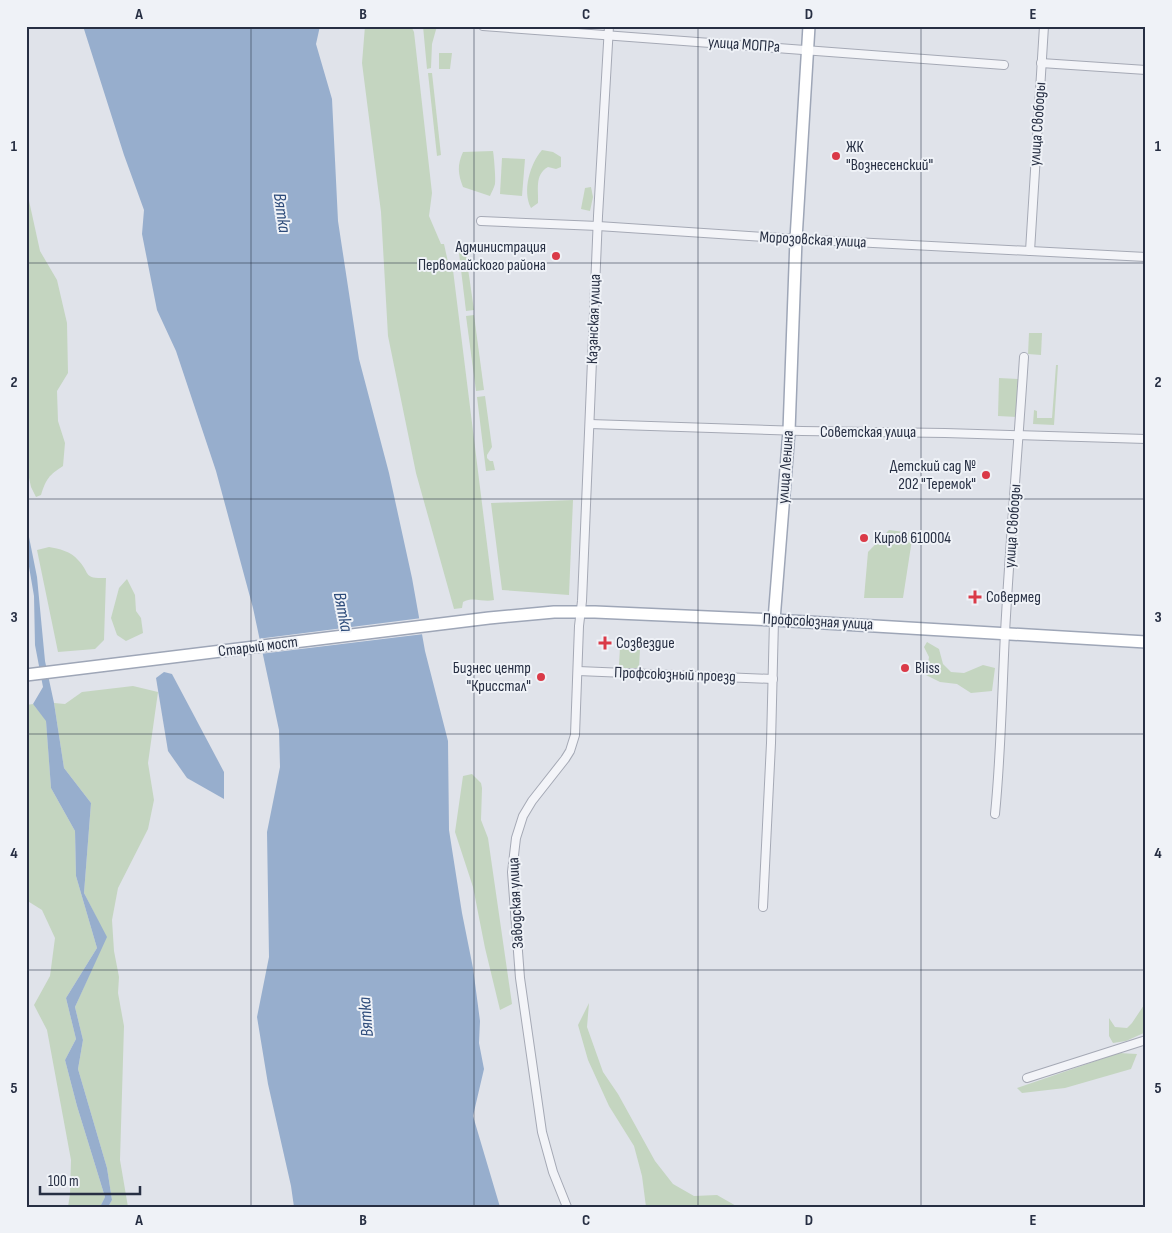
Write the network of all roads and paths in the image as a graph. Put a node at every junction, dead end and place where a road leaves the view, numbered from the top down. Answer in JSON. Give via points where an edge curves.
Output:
{"nodes":[{"id":1,"x":610,"y":26,"type":"edge"},
{"id":2,"x":809,"y":26,"type":"edge"},
{"id":3,"x":1044,"y":26,"type":"edge"},
{"id":4,"x":483,"y":27,"type":"edge"},
{"id":5,"x":609,"y":35,"type":"junction"},
{"id":6,"x":808,"y":50,"type":"junction"},
{"id":7,"x":1041,"y":63,"type":"junction"},
{"id":8,"x":1004,"y":64,"type":"dead end"},
{"id":9,"x":1146,"y":70,"type":"edge"},
{"id":10,"x":481,"y":221,"type":"dead end"},
{"id":11,"x":598,"y":226,"type":"junction"},
{"id":12,"x":796,"y":239,"type":"junction"},
{"id":13,"x":1030,"y":251,"type":"junction"},
{"id":14,"x":1146,"y":257,"type":"edge"},
{"id":15,"x":1024,"y":357,"type":"dead end"},
{"id":16,"x":590,"y":424,"type":"junction"},
{"id":17,"x":789,"y":431,"type":"junction"},
{"id":18,"x":1020,"y":434,"type":"junction"},
{"id":19,"x":1146,"y":438,"type":"edge"},
{"id":20,"x":580,"y":612,"type":"junction"},
{"id":21,"x":489,"y":618,"type":"joint"},
{"id":22,"x":774,"y":620,"type":"junction"},
{"id":23,"x":1005,"y":634,"type":"junction"},
{"id":24,"x":1146,"y":642,"type":"edge"},
{"id":25,"x":578,"y":671,"type":"junction"},
{"id":26,"x":26,"y":675,"type":"edge"},
{"id":27,"x":772,"y":679,"type":"junction"},
{"id":28,"x":995,"y":814,"type":"dead end"},
{"id":29,"x":763,"y":908,"type":"dead end"},
{"id":30,"x":1146,"y":1040,"type":"edge"},
{"id":31,"x":1027,"y":1078,"type":"dead end"},
{"id":32,"x":567,"y":1207,"type":"edge"}],
"edges":[{"from":1,"to":5,"type":"street","name":"Казанская улица"},
{"from":2,"to":6,"type":"main road","name":"улица Ленина"},
{"from":3,"to":7,"type":"street","name":"улица Свободы"},
{"from":4,"to":5,"type":"street","name":"улица МОПРа"},
{"from":5,"to":6,"type":"street","name":"улица МОПРа"},
{"from":5,"to":11,"type":"street","name":"Казанская улица"},
{"from":6,"to":8,"type":"street","name":"улица МОПРа"},
{"from":6,"to":12,"type":"main road","name":"улица Ленина"},
{"from":7,"to":9,"type":"street"},
{"from":7,"to":13,"type":"street","name":"улица Свободы"},
{"from":10,"to":11,"type":"street","name":"Морозовская улица"},
{"from":11,"to":12,"type":"street","name":"Морозовская улица"},
{"from":11,"to":16,"type":"street","name":"Казанская улица"},
{"from":12,"to":13,"type":"street","name":"Морозовская улица"},
{"from":12,"to":17,"type":"main road","name":"улица Ленина"},
{"from":13,"to":14,"type":"street","name":"Морозовская улица"},
{"from":15,"to":18,"type":"street","name":"улица Свободы"},
{"from":16,"to":17,"type":"street","name":"Советская улица"},
{"from":16,"to":20,"type":"street","name":"Казанская улица"},
{"from":17,"to":18,"type":"street","name":"Советская улица"},
{"from":17,"to":22,"type":"main road","name":"улица Ленина"},
{"from":18,"to":19,"type":"street","name":"Советская улица"},
{"from":18,"to":23,"type":"street","name":"улица Свободы"},
{"from":20,"to":21,"type":"main road","name":"Профсоюзная улица"},
{"from":20,"to":22,"type":"main road","name":"Профсоюзная улица"},
{"from":20,"to":25,"type":"street","name":"Заводская улица"},
{"from":21,"to":26,"type":"main road","name":"Старый мост"},
{"from":22,"to":23,"type":"main road","name":"Профсоюзная улица"},
{"from":22,"to":27,"type":"street","name":"улица Ленина"},
{"from":23,"to":24,"type":"main road","name":"Профсоюзная улица"},
{"from":23,"to":28,"type":"street","name":"улица Свободы"},
{"from":25,"to":27,"type":"street","name":"Профсоюзный проезд"},
{"from":25,"to":32,"type":"street","name":"Заводская улица","via":[[573,743],[565,760],[523,816],[516,838],[512,872],[520,978],[542,1132]]},
{"from":27,"to":29,"type":"street","name":"улица Ленина"},
{"from":30,"to":31,"type":"street"}]}
